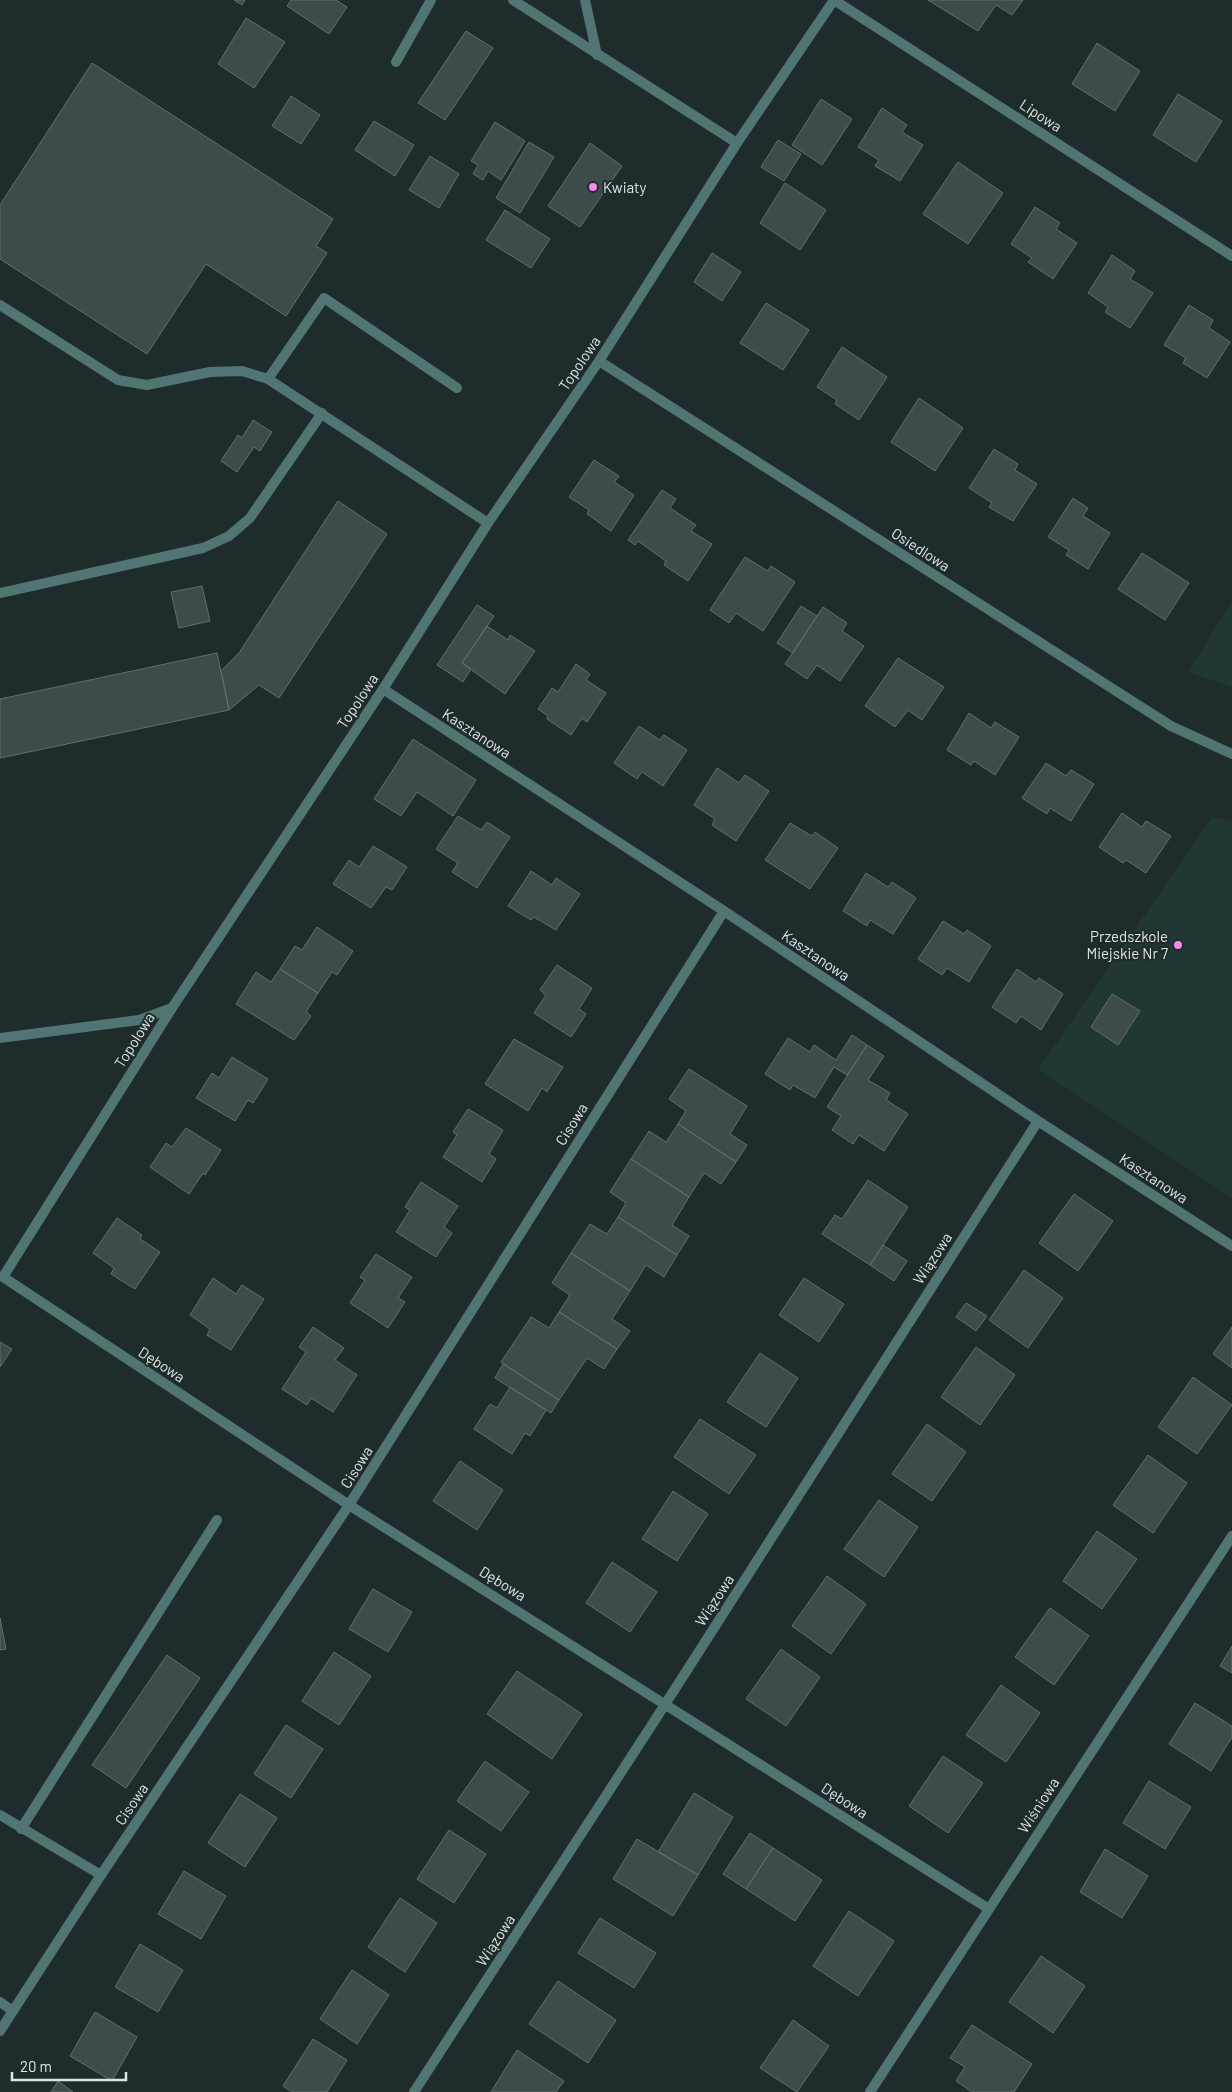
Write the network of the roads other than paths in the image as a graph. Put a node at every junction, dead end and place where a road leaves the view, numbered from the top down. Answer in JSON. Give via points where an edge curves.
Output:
{"nodes":[{"id":1,"x":431,"y":0,"type":"edge"},
{"id":2,"x":513,"y":0,"type":"edge"},
{"id":3,"x":585,"y":0,"type":"edge"},
{"id":4,"x":834,"y":0,"type":"edge"},
{"id":5,"x":597,"y":55,"type":"junction"},
{"id":6,"x":396,"y":62,"type":"dead end"},
{"id":7,"x":737,"y":143,"type":"junction"},
{"id":8,"x":1232,"y":256,"type":"edge"},
{"id":9,"x":0,"y":305,"type":"edge"},
{"id":10,"x":599,"y":361,"type":"junction"},
{"id":11,"x":268,"y":379,"type":"junction"},
{"id":12,"x":457,"y":388,"type":"dead end"},
{"id":13,"x":322,"y":413,"type":"junction"},
{"id":14,"x":488,"y":523,"type":"junction"},
{"id":15,"x":0,"y":593,"type":"edge"},
{"id":16,"x":383,"y":689,"type":"junction"},
{"id":17,"x":1232,"y":754,"type":"edge"},
{"id":18,"x":724,"y":911,"type":"junction"},
{"id":19,"x":172,"y":1008,"type":"junction"},
{"id":20,"x":0,"y":1038,"type":"edge"},
{"id":21,"x":1038,"y":1122,"type":"junction"},
{"id":22,"x":1232,"y":1246,"type":"edge"},
{"id":23,"x":3,"y":1277,"type":"joint"},
{"id":24,"x":350,"y":1505,"type":"junction"},
{"id":25,"x":217,"y":1520,"type":"dead end"},
{"id":26,"x":1232,"y":1536,"type":"edge"},
{"id":27,"x":666,"y":1703,"type":"junction"},
{"id":28,"x":0,"y":1815,"type":"edge"},
{"id":29,"x":21,"y":1829,"type":"junction"},
{"id":30,"x":101,"y":1875,"type":"junction"},
{"id":31,"x":989,"y":1909,"type":"junction"},
{"id":32,"x":0,"y":2002,"type":"edge"},
{"id":33,"x":13,"y":2010,"type":"junction"},
{"id":34,"x":0,"y":2031,"type":"edge"},
{"id":35,"x":414,"y":2092,"type":"edge"},
{"id":36,"x":870,"y":2092,"type":"edge"}],
"edges":[{"from":1,"to":6,"type":"street"},
{"from":2,"to":5,"type":"street"},
{"from":3,"to":5,"type":"street"},
{"from":4,"to":7,"type":"street","name":"Topolowa"},
{"from":4,"to":8,"type":"street","name":"Lipowa"},
{"from":5,"to":7,"type":"street"},
{"from":7,"to":10,"type":"street","name":"Topolowa"},
{"from":9,"to":11,"type":"street","via":[[118,380],[147,385],[210,372],[242,371]]},
{"from":10,"to":14,"type":"street","name":"Topolowa"},
{"from":10,"to":17,"type":"street","name":"Osiedlowa","via":[[1171,726]]},
{"from":11,"to":12,"type":"street","via":[[324,298]]},
{"from":11,"to":13,"type":"street"},
{"from":13,"to":14,"type":"street"},
{"from":13,"to":15,"type":"street","via":[[250,518],[229,536],[203,548]]},
{"from":14,"to":16,"type":"street","name":"Topolowa"},
{"from":16,"to":18,"type":"street","name":"Kasztanowa"},
{"from":16,"to":19,"type":"street","name":"Topolowa"},
{"from":18,"to":21,"type":"street","name":"Kasztanowa"},
{"from":18,"to":24,"type":"street","name":"Cisowa"},
{"from":19,"to":20,"type":"street","via":[[139,1020]]},
{"from":19,"to":23,"type":"street","name":"Topolowa"},
{"from":21,"to":22,"type":"street","name":"Kasztanowa"},
{"from":21,"to":27,"type":"street","name":"Wiązowa"},
{"from":23,"to":24,"type":"street","name":"Dębowa"},
{"from":24,"to":27,"type":"street","name":"Dębowa"},
{"from":24,"to":30,"type":"street","name":"Cisowa"},
{"from":25,"to":29,"type":"street"},
{"from":26,"to":31,"type":"street","name":"Wiśniowa"},
{"from":27,"to":31,"type":"street","name":"Dębowa"},
{"from":27,"to":35,"type":"street","name":"Wiązowa"},
{"from":28,"to":29,"type":"street"},
{"from":29,"to":30,"type":"street"},
{"from":30,"to":33,"type":"street","name":"Cisowa"},
{"from":31,"to":36,"type":"street","name":"Wiśniowa"},
{"from":32,"to":33,"type":"street"},
{"from":33,"to":34,"type":"street","name":"Cisowa"}]}
